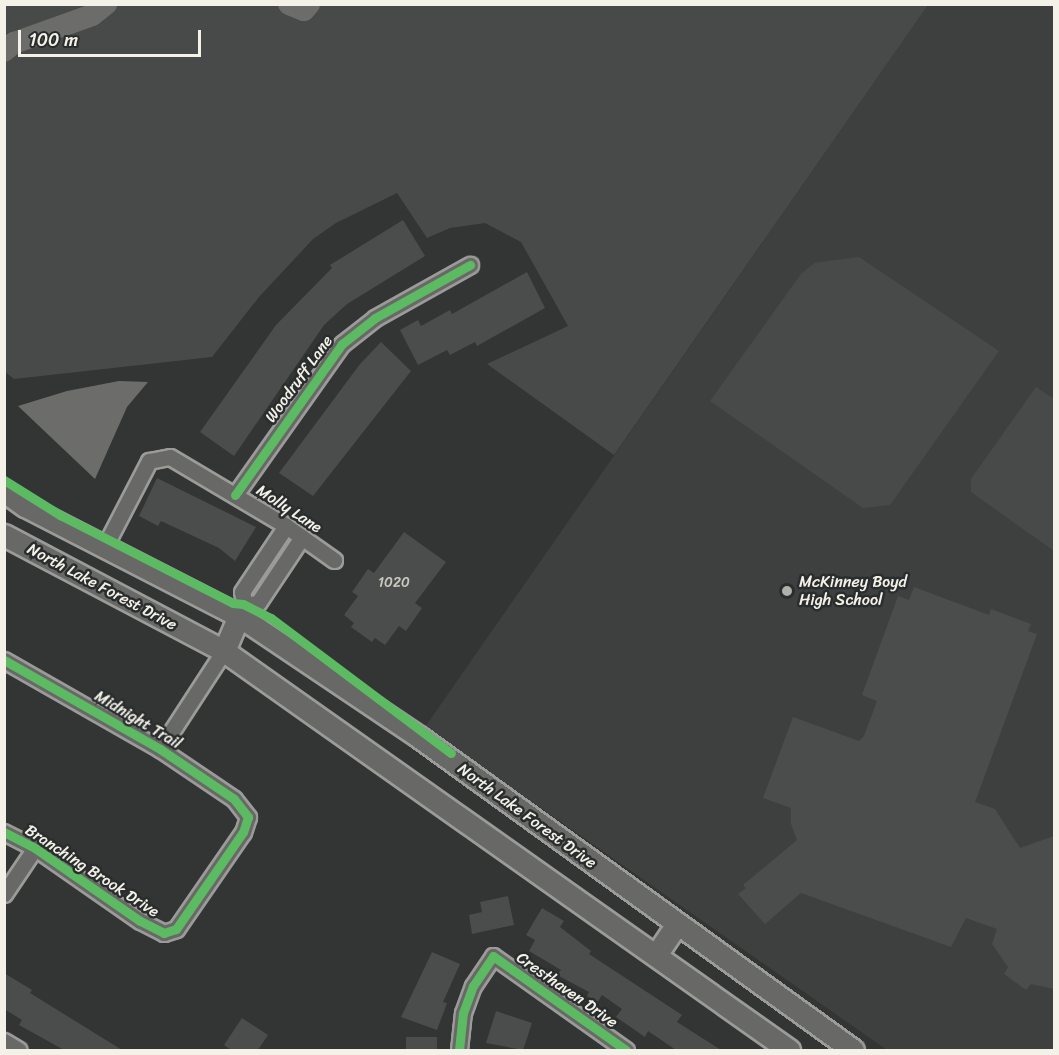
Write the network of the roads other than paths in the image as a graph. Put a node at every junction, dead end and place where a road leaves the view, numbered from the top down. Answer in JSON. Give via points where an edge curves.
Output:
{"nodes":[{"id":1,"x":470,"y":265,"type":"dead end"},
{"id":2,"x":4,"y":491,"type":"edge"},
{"id":3,"x":235,"y":495,"type":"junction"},
{"id":4,"x":286,"y":526,"type":"junction"},
{"id":5,"x":4,"y":535,"type":"edge"},
{"id":6,"x":302,"y":537,"type":"junction"},
{"id":7,"x":105,"y":546,"type":"junction"},
{"id":8,"x":334,"y":560,"type":"dead end"},
{"id":9,"x":242,"y":610,"type":"junction"},
{"id":10,"x":224,"y":651,"type":"junction"},
{"id":11,"x":4,"y":660,"type":"edge"},
{"id":12,"x":160,"y":749,"type":"junction"},
{"id":13,"x":4,"y":832,"type":"edge"},
{"id":14,"x":35,"y":848,"type":"junction"},
{"id":15,"x":4,"y":894,"type":"edge"},
{"id":16,"x":678,"y":924,"type":"junction"},
{"id":17,"x":164,"y":933,"type":"joint"},
{"id":18,"x":656,"y":955,"type":"junction"},
{"id":19,"x":4,"y":1041,"type":"edge"},
{"id":20,"x":19,"y":1050,"type":"edge"},
{"id":21,"x":459,"y":1050,"type":"edge"},
{"id":22,"x":626,"y":1050,"type":"edge"},
{"id":23,"x":789,"y":1050,"type":"edge"},
{"id":24,"x":853,"y":1050,"type":"edge"}],
"edges":[{"from":1,"to":3,"type":"street","name":"Woodruff Lane","via":[[375,318],[342,344]]},
{"from":2,"to":7,"type":"main road","name":"North Lake Forest Drive","via":[[25,506]]},
{"from":3,"to":4,"type":"street","name":"Molly Lane"},
{"from":3,"to":7,"type":"street","name":"Molly Lane","via":[[170,457],[148,461]]},
{"from":4,"to":6,"type":"street","name":"Molly Lane"},
{"from":4,"to":9,"type":"street","via":[[242,592]]},
{"from":5,"to":10,"type":"main road","name":"North Lake Forest Drive"},
{"from":6,"to":8,"type":"street","name":"Molly Lane"},
{"from":6,"to":9,"type":"street","via":[[258,603]]},
{"from":7,"to":9,"type":"main road","name":"North Lake Forest Drive"},
{"from":9,"to":10,"type":"main road"},
{"from":9,"to":16,"type":"main road","name":"North Lake Forest Drive"},
{"from":10,"to":12,"type":"street"},
{"from":10,"to":18,"type":"main road","name":"North Lake Forest Drive"},
{"from":11,"to":12,"type":"street","name":"Midnight Trail"},
{"from":12,"to":17,"type":"street","name":"Midnight Trail","via":[[234,800],[248,817],[243,832],[176,929]]},
{"from":13,"to":14,"type":"street","name":"Branching Brook Drive"},
{"from":14,"to":15,"type":"street"},
{"from":14,"to":17,"type":"street","name":"Branching Brook Drive","via":[[140,921]]},
{"from":16,"to":18,"type":"main road"},
{"from":16,"to":24,"type":"main road","name":"North Lake Forest Drive"},
{"from":18,"to":23,"type":"main road","name":"North Lake Forest Drive"},
{"from":19,"to":20,"type":"street"},
{"from":21,"to":22,"type":"street","name":"Cresthaven Drive","via":[[463,1013],[474,986],[494,956]]}]}
